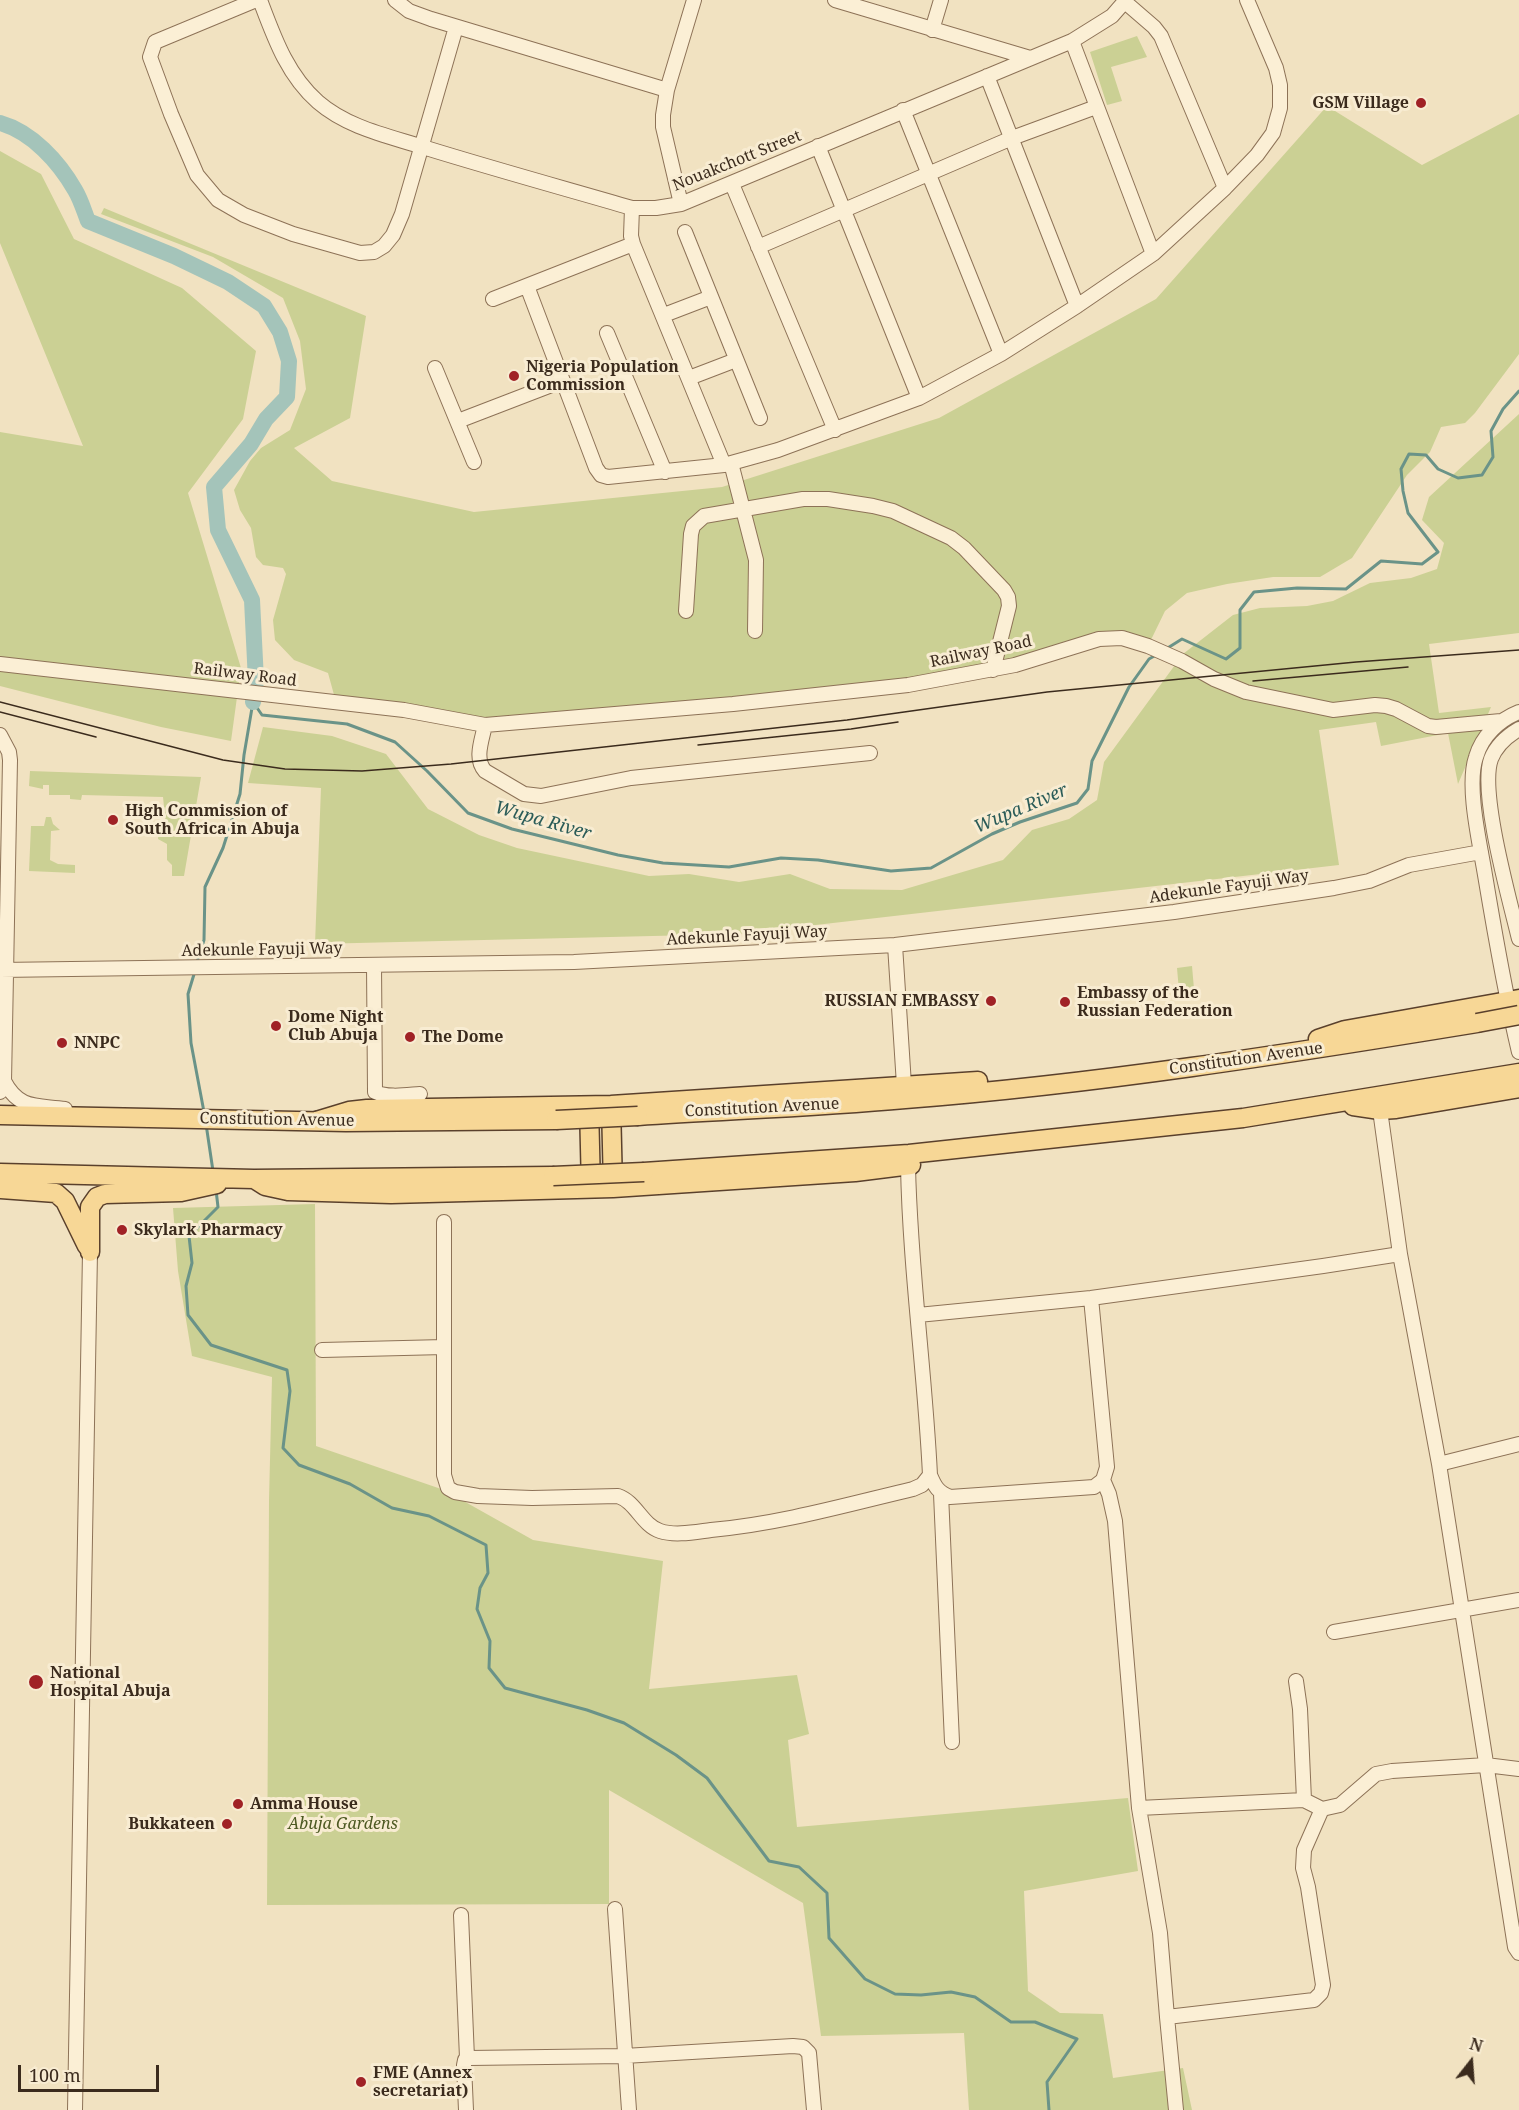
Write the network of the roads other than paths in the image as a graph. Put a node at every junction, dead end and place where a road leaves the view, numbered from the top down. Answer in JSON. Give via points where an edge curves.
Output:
{"nodes":[{"id":1,"x":258,"y":0,"type":"edge"},
{"id":2,"x":395,"y":0,"type":"edge"},
{"id":3,"x":693,"y":0,"type":"edge"},
{"id":4,"x":834,"y":0,"type":"edge"},
{"id":5,"x":941,"y":0,"type":"edge"},
{"id":6,"x":1247,"y":0,"type":"edge"},
{"id":7,"x":1126,"y":1,"type":"edge"},
{"id":8,"x":456,"y":27,"type":"junction"},
{"id":9,"x":932,"y":30,"type":"junction"},
{"id":10,"x":1072,"y":41,"type":"junction"},
{"id":11,"x":1030,"y":58,"type":"junction"},
{"id":12,"x":987,"y":76,"type":"junction"},
{"id":13,"x":667,"y":90,"type":"junction"},
{"id":14,"x":1096,"y":106,"type":"junction"},
{"id":15,"x":903,"y":110,"type":"junction"},
{"id":16,"x":1012,"y":138,"type":"junction"},
{"id":17,"x":818,"y":146,"type":"junction"},
{"id":18,"x":421,"y":147,"type":"junction"},
{"id":19,"x":928,"y":174,"type":"junction"},
{"id":20,"x":732,"y":184,"type":"junction"},
{"id":21,"x":1225,"y":188,"type":"junction"},
{"id":22,"x":681,"y":204,"type":"junction"},
{"id":23,"x":632,"y":208,"type":"junction"},
{"id":24,"x":844,"y":212,"type":"junction"},
{"id":25,"x":685,"y":232,"type":"dead end"},
{"id":26,"x":633,"y":244,"type":"junction"},
{"id":27,"x":758,"y":247,"type":"junction"},
{"id":28,"x":1153,"y":254,"type":"junction"},
{"id":29,"x":528,"y":286,"type":"junction"},
{"id":30,"x":711,"y":297,"type":"junction"},
{"id":31,"x":493,"y":299,"type":"dead end"},
{"id":32,"x":1077,"y":306,"type":"junction"},
{"id":33,"x":664,"y":315,"type":"junction"},
{"id":34,"x":608,"y":333,"type":"dead end"},
{"id":35,"x":1001,"y":354,"type":"junction"},
{"id":36,"x":736,"y":360,"type":"junction"},
{"id":37,"x":435,"y":368,"type":"dead end"},
{"id":38,"x":689,"y":378,"type":"junction"},
{"id":39,"x":562,"y":381,"type":"junction"},
{"id":40,"x":919,"y":398,"type":"junction"},
{"id":41,"x":760,"y":418,"type":"dead end"},
{"id":42,"x":458,"y":420,"type":"junction"},
{"id":43,"x":835,"y":430,"type":"junction"},
{"id":44,"x":474,"y":462,"type":"dead end"},
{"id":45,"x":728,"y":464,"type":"junction"},
{"id":46,"x":665,"y":472,"type":"junction"},
{"id":47,"x":743,"y":508,"type":"junction"},
{"id":48,"x":686,"y":611,"type":"dead end"},
{"id":49,"x":755,"y":631,"type":"dead end"},
{"id":50,"x":0,"y":664,"type":"edge"},
{"id":51,"x":993,"y":669,"type":"junction"},
{"id":52,"x":1519,"y":712,"type":"edge"},
{"id":53,"x":1501,"y":721,"type":"junction"},
{"id":54,"x":485,"y":725,"type":"junction"},
{"id":55,"x":1519,"y":729,"type":"edge"},
{"id":56,"x":0,"y":735,"type":"edge"},
{"id":57,"x":870,"y":753,"type":"dead end"},
{"id":58,"x":1481,"y":852,"type":"junction"},
{"id":59,"x":1519,"y":939,"type":"edge"},
{"id":60,"x":895,"y":945,"type":"junction"},
{"id":61,"x":374,"y":965,"type":"junction"},
{"id":62,"x":3,"y":970,"type":"edge"},
{"id":63,"x":1515,"y":1005,"type":"edge"},
{"id":64,"x":1519,"y":1052,"type":"edge"},
{"id":65,"x":1264,"y":1056,"type":"junction"},
{"id":66,"x":1519,"y":1073,"type":"edge"},
{"id":67,"x":904,"y":1085,"type":"junction"},
{"id":68,"x":1048,"y":1085,"type":"junction"},
{"id":69,"x":2,"y":1087,"type":"edge"},
{"id":70,"x":1519,"y":1088,"type":"edge"},
{"id":71,"x":420,"y":1094,"type":"dead end"},
{"id":72,"x":1333,"y":1104,"type":"junction"},
{"id":73,"x":611,"y":1105,"type":"junction"},
{"id":74,"x":589,"y":1106,"type":"junction"},
{"id":75,"x":1380,"y":1110,"type":"junction"},
{"id":76,"x":0,"y":1115,"type":"edge"},
{"id":77,"x":99,"y":1116,"type":"junction"},
{"id":78,"x":316,"y":1121,"type":"junction"},
{"id":79,"x":1020,"y":1141,"type":"junction"},
{"id":80,"x":908,"y":1166,"type":"junction"},
{"id":81,"x":0,"y":1173,"type":"edge"},
{"id":82,"x":247,"y":1178,"type":"junction"},
{"id":83,"x":138,"y":1184,"type":"junction"},
{"id":84,"x":613,"y":1188,"type":"junction"},
{"id":85,"x":0,"y":1189,"type":"edge"},
{"id":86,"x":591,"y":1190,"type":"junction"},
{"id":87,"x":444,"y":1222,"type":"dead end"},
{"id":88,"x":90,"y":1251,"type":"junction"},
{"id":89,"x":1400,"y":1254,"type":"junction"},
{"id":90,"x":1091,"y":1298,"type":"junction"},
{"id":91,"x":918,"y":1315,"type":"junction"},
{"id":92,"x":444,"y":1347,"type":"junction"},
{"id":93,"x":322,"y":1350,"type":"dead end"},
{"id":94,"x":1519,"y":1444,"type":"edge"},
{"id":95,"x":1439,"y":1464,"type":"junction"},
{"id":96,"x":930,"y":1475,"type":"junction"},
{"id":97,"x":1103,"y":1480,"type":"junction"},
{"id":98,"x":941,"y":1494,"type":"junction"},
{"id":99,"x":1519,"y":1600,"type":"edge"},
{"id":100,"x":1461,"y":1609,"type":"junction"},
{"id":101,"x":1334,"y":1632,"type":"dead end"},
{"id":102,"x":1296,"y":1681,"type":"dead end"},
{"id":103,"x":952,"y":1742,"type":"dead end"},
{"id":104,"x":1486,"y":1765,"type":"junction"},
{"id":105,"x":1519,"y":1769,"type":"edge"},
{"id":106,"x":1304,"y":1800,"type":"junction"},
{"id":107,"x":1139,"y":1808,"type":"junction"},
{"id":108,"x":1322,"y":1809,"type":"junction"},
{"id":109,"x":615,"y":1909,"type":"dead end"},
{"id":110,"x":461,"y":1915,"type":"dead end"},
{"id":111,"x":1519,"y":1953,"type":"edge"},
{"id":112,"x":1167,"y":2017,"type":"junction"},
{"id":113,"x":624,"y":2056,"type":"junction"},
{"id":114,"x":467,"y":2058,"type":"junction"},
{"id":115,"x":75,"y":2110,"type":"edge"},
{"id":116,"x":466,"y":2110,"type":"edge"},
{"id":117,"x":628,"y":2110,"type":"edge"},
{"id":118,"x":814,"y":2110,"type":"edge"},
{"id":119,"x":1176,"y":2110,"type":"edge"}],
"edges":[{"from":1,"to":18,"type":"street","name":"Nouakchott Street","via":[[283,57],[317,101],[340,118]]},
{"from":1,"to":18,"type":"street","via":[[155,42],[151,50],[150,57],[197,175],[218,200],[293,234],[360,253],[374,252],[384,246],[398,225]]},
{"from":2,"to":8,"type":"street","via":[[409,11]]},
{"from":3,"to":13,"type":"street"},
{"from":4,"to":9,"type":"street"},
{"from":5,"to":9,"type":"street"},
{"from":6,"to":21,"type":"street","via":[[1276,68],[1280,108],[1273,133]]},
{"from":7,"to":10,"type":"street","name":"Nouakchott Street","via":[[1112,16]]},
{"from":7,"to":21,"type":"street","via":[[1161,36]]},
{"from":8,"to":13,"type":"street"},
{"from":8,"to":18,"type":"street"},
{"from":9,"to":11,"type":"street"},
{"from":10,"to":11,"type":"street","name":"Nouakchott Street"},
{"from":10,"to":14,"type":"street"},
{"from":11,"to":12,"type":"street","name":"Nouakchott Street"},
{"from":12,"to":15,"type":"street","name":"Nouakchott Street"},
{"from":12,"to":16,"type":"street"},
{"from":13,"to":22,"type":"street","via":[[663,127]]},
{"from":14,"to":16,"type":"street"},
{"from":14,"to":28,"type":"street"},
{"from":15,"to":17,"type":"street","name":"Nouakchott Street"},
{"from":15,"to":19,"type":"street"},
{"from":16,"to":19,"type":"street"},
{"from":16,"to":32,"type":"street"},
{"from":17,"to":20,"type":"street","name":"Nouakchott Street"},
{"from":17,"to":24,"type":"street"},
{"from":18,"to":23,"type":"street","name":"Nouakchott Street"},
{"from":19,"to":24,"type":"street"},
{"from":19,"to":35,"type":"street"},
{"from":20,"to":22,"type":"street","name":"Nouakchott Street"},
{"from":20,"to":27,"type":"street"},
{"from":21,"to":28,"type":"street"},
{"from":22,"to":23,"type":"street","name":"Nouakchott Street"},
{"from":23,"to":26,"type":"street"},
{"from":24,"to":27,"type":"street"},
{"from":24,"to":40,"type":"street"},
{"from":25,"to":30,"type":"street"},
{"from":26,"to":29,"type":"street"},
{"from":26,"to":33,"type":"street"},
{"from":27,"to":43,"type":"street"},
{"from":28,"to":32,"type":"street"},
{"from":29,"to":31,"type":"street"},
{"from":29,"to":39,"type":"street"},
{"from":30,"to":33,"type":"street"},
{"from":30,"to":36,"type":"street"},
{"from":32,"to":35,"type":"street"},
{"from":33,"to":38,"type":"street"},
{"from":34,"to":46,"type":"street"},
{"from":35,"to":40,"type":"street"},
{"from":36,"to":38,"type":"street"},
{"from":36,"to":41,"type":"street"},
{"from":37,"to":42,"type":"street"},
{"from":38,"to":45,"type":"street"},
{"from":39,"to":42,"type":"street"},
{"from":39,"to":46,"type":"street","via":[[601,475]]},
{"from":40,"to":43,"type":"street"},
{"from":42,"to":44,"type":"street"},
{"from":43,"to":45,"type":"street"},
{"from":45,"to":46,"type":"street"},
{"from":45,"to":47,"type":"street"},
{"from":47,"to":48,"type":"street","via":[[704,516],[693,526]]},
{"from":47,"to":49,"type":"street","via":[[756,560]]},
{"from":47,"to":51,"type":"street","via":[[803,499],[850,502],[892,511],[951,538],[1008,597]]},
{"from":50,"to":54,"type":"street","name":"Railway Road","via":[[404,710]]},
{"from":51,"to":53,"type":"street","name":"Railway Road","via":[[1099,639],[1122,638],[1148,646],[1246,692],[1326,709],[1386,706],[1436,727]]},
{"from":51,"to":54,"type":"street","name":"Railway Road","via":[[908,685]]},
{"from":52,"to":53,"type":"street"},
{"from":53,"to":58,"type":"street","via":[[1486,737],[1472,771]]},
{"from":54,"to":57,"type":"street","via":[[481,767],[532,796],[631,778]]},
{"from":55,"to":59,"type":"street","via":[[1504,740],[1491,759],[1488,790]]},
{"from":56,"to":62,"type":"street","via":[[9,752]]},
{"from":58,"to":60,"type":"street","name":"Adekunle Fayuji Way","via":[[1409,865],[1369,881],[1334,888],[1174,912]]},
{"from":58,"to":63,"type":"street"},
{"from":60,"to":61,"type":"street","name":"Adekunle Fayuji Way","via":[[574,962]]},
{"from":60,"to":67,"type":"street"},
{"from":61,"to":62,"type":"street","name":"Adekunle Fayuji Way"},
{"from":61,"to":71,"type":"street","via":[[375,1092]]},
{"from":62,"to":69,"type":"street"},
{"from":63,"to":64,"type":"street"},
{"from":63,"to":65,"type":"main road","via":[[1346,1030]]},
{"from":63,"to":65,"type":"main road","name":"Constitution Avenue","bridge":true,"via":[[1477,1023]]},
{"from":65,"to":68,"type":"main road","name":"Constitution Avenue"},
{"from":66,"to":72,"type":"main road"},
{"from":67,"to":68,"type":"main road","via":[[1002,1079]]},
{"from":67,"to":73,"type":"main road"},
{"from":68,"to":78,"type":"main road","name":"Constitution Avenue","bridge":true,"via":[[905,1099],[638,1116],[456,1122]]},
{"from":69,"to":77,"type":"street","via":[[24,1104]]},
{"from":70,"to":75,"type":"main road"},
{"from":72,"to":75,"type":"main road"},
{"from":72,"to":79,"type":"main road","via":[[1243,1118]]},
{"from":73,"to":74,"type":"main road"},
{"from":73,"to":84,"type":"main road"},
{"from":74,"to":78,"type":"main road","via":[[367,1109]]},
{"from":74,"to":86,"type":"main road"},
{"from":75,"to":89,"type":"street"},
{"from":76,"to":77,"type":"main road","name":"Constitution Avenue"},
{"from":77,"to":78,"type":"main road","name":"Constitution Avenue"},
{"from":79,"to":80,"type":"main road"},
{"from":79,"to":82,"type":"main road","bridge":true,"via":[[909,1154],[644,1172]]},
{"from":80,"to":84,"type":"main road"},
{"from":80,"to":91,"type":"street"},
{"from":81,"to":83,"type":"main road"},
{"from":82,"to":83,"type":"main road"},
{"from":82,"to":86,"type":"main road","via":[[288,1191],[391,1194]]},
{"from":83,"to":88,"type":"main road","via":[[97,1197],[92,1203]]},
{"from":84,"to":86,"type":"main road"},
{"from":85,"to":88,"type":"main road","via":[[56,1192]]},
{"from":87,"to":92,"type":"street"},
{"from":88,"to":115,"type":"street"},
{"from":89,"to":90,"type":"street"},
{"from":89,"to":95,"type":"street"},
{"from":90,"to":91,"type":"street"},
{"from":90,"to":97,"type":"street","via":[[1107,1467]]},
{"from":91,"to":96,"type":"street"},
{"from":92,"to":93,"type":"street"},
{"from":92,"to":96,"type":"street","via":[[444,1474],[448,1488],[455,1492],[495,1498],[618,1496],[654,1528],[688,1532],[740,1528],[834,1509],[917,1488]]},
{"from":94,"to":95,"type":"street"},
{"from":95,"to":100,"type":"street"},
{"from":96,"to":98,"type":"street"},
{"from":97,"to":98,"type":"street","via":[[1094,1488],[950,1497]]},
{"from":97,"to":107,"type":"street","via":[[1115,1521]]},
{"from":98,"to":103,"type":"street"},
{"from":99,"to":100,"type":"street"},
{"from":100,"to":101,"type":"street"},
{"from":100,"to":104,"type":"street"},
{"from":102,"to":106,"type":"street"},
{"from":104,"to":105,"type":"street"},
{"from":104,"to":108,"type":"street","via":[[1376,1774],[1340,1805]]},
{"from":104,"to":111,"type":"street"},
{"from":106,"to":107,"type":"street"},
{"from":106,"to":108,"type":"street"},
{"from":107,"to":112,"type":"street","via":[[1160,1934]]},
{"from":108,"to":112,"type":"street","via":[[1304,1850],[1303,1868],[1323,1985],[1318,1998]]},
{"from":109,"to":113,"type":"street"},
{"from":110,"to":114,"type":"street"},
{"from":112,"to":119,"type":"street"},
{"from":113,"to":114,"type":"street"},
{"from":113,"to":117,"type":"street"},
{"from":113,"to":118,"type":"street","via":[[803,2047],[809,2053]]},
{"from":114,"to":116,"type":"street"}]}
